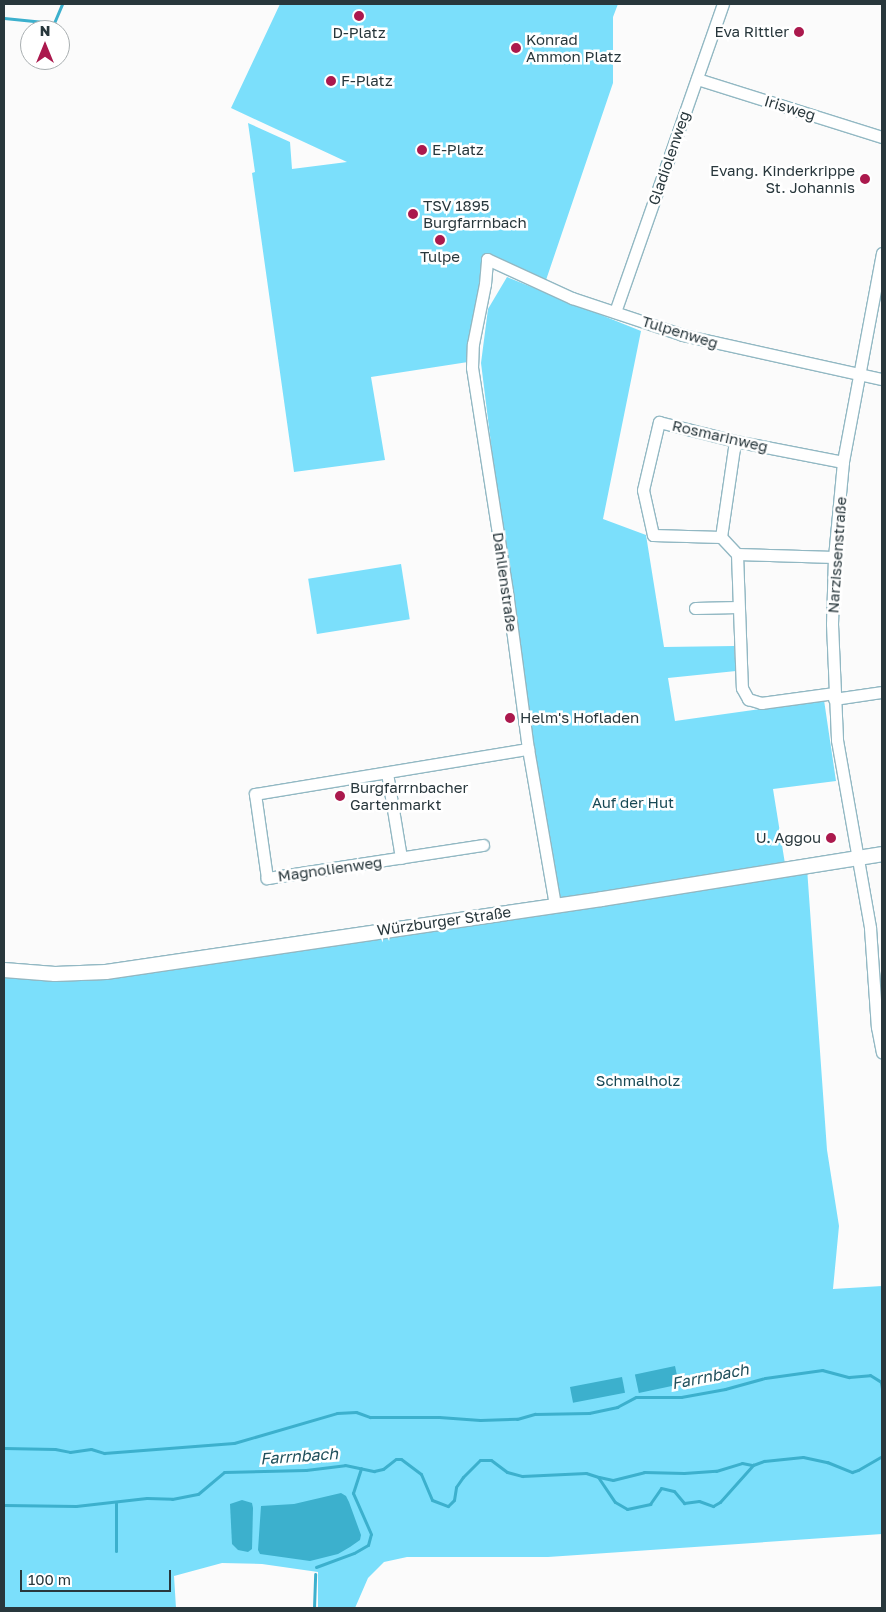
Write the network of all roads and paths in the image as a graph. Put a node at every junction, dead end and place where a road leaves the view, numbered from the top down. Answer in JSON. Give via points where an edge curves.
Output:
{"nodes":[{"id":1,"x":723,"y":4,"type":"edge"},
{"id":2,"x":697,"y":79,"type":"junction"},
{"id":3,"x":882,"y":136,"type":"edge"},
{"id":4,"x":882,"y":254,"type":"edge"},
{"id":5,"x":486,"y":259,"type":"joint"},
{"id":6,"x":615,"y":312,"type":"junction"},
{"id":7,"x":858,"y":375,"type":"junction"},
{"id":8,"x":882,"y":380,"type":"edge"},
{"id":9,"x":735,"y":441,"type":"junction"},
{"id":10,"x":843,"y":462,"type":"junction"},
{"id":11,"x":721,"y":537,"type":"junction"},
{"id":12,"x":738,"y":554,"type":"junction"},
{"id":13,"x":834,"y":557,"type":"junction"},
{"id":14,"x":738,"y":607,"type":"junction"},
{"id":15,"x":696,"y":608,"type":"dead end"},
{"id":16,"x":882,"y":692,"type":"edge"},
{"id":17,"x":834,"y":696,"type":"junction"},
{"id":18,"x":528,"y":749,"type":"junction"},
{"id":19,"x":387,"y":773,"type":"junction"},
{"id":20,"x":483,"y":845,"type":"dead end"},
{"id":21,"x":882,"y":854,"type":"edge"},
{"id":22,"x":401,"y":858,"type":"junction"},
{"id":23,"x":857,"y":858,"type":"junction"},
{"id":24,"x":555,"y":905,"type":"junction"},
{"id":25,"x":882,"y":926,"type":"edge"},
{"id":26,"x":870,"y":928,"type":"junction"},
{"id":27,"x":4,"y":970,"type":"edge"},
{"id":28,"x":882,"y":1053,"type":"edge"}],
"edges":[{"from":1,"to":2,"type":"street","name":"Gladiolenweg"},
{"from":2,"to":3,"type":"street","name":"Irisweg"},
{"from":2,"to":6,"type":"street","name":"Gladiolenweg"},
{"from":4,"to":7,"type":"street","name":"Narzissenstraße"},
{"from":5,"to":6,"type":"street","name":"Tulpenweg","via":[[572,298]]},
{"from":5,"to":18,"type":"street","name":"Dahlienstraße","via":[[472,368]]},
{"from":6,"to":7,"type":"street","name":"Tulpenweg","via":[[691,337]]},
{"from":7,"to":8,"type":"street","name":"Tulpenweg"},
{"from":7,"to":10,"type":"street","name":"Narzissenstraße"},
{"from":9,"to":10,"type":"street","name":"Rosmarinweg"},
{"from":9,"to":11,"type":"street"},
{"from":9,"to":11,"type":"street","name":"Rosmarinweg","via":[[659,422],[643,490],[653,534]]},
{"from":10,"to":13,"type":"street","name":"Narzissenstraße"},
{"from":11,"to":12,"type":"street"},
{"from":12,"to":13,"type":"street"},
{"from":12,"to":14,"type":"street"},
{"from":13,"to":17,"type":"street","name":"Narzissenstraße"},
{"from":14,"to":15,"type":"street"},
{"from":14,"to":17,"type":"street","via":[[742,688],[748,699],[762,703]]},
{"from":16,"to":17,"type":"street"},
{"from":17,"to":23,"type":"street","name":"Narzissenstraße","via":[[837,740]]},
{"from":18,"to":19,"type":"street","name":"Magnolienweg"},
{"from":18,"to":24,"type":"street","name":"Dahlienstraße"},
{"from":19,"to":22,"type":"street","name":"Magnolienweg"},
{"from":19,"to":22,"type":"street","name":"Magnolienweg","via":[[255,794],[267,878]]},
{"from":20,"to":22,"type":"street","name":"Magnolienweg"},
{"from":21,"to":23,"type":"street","name":"Würzburger Straße"},
{"from":23,"to":24,"type":"street","name":"Würzburger Straße"},
{"from":23,"to":26,"type":"street","name":"Narzissenstraße"},
{"from":24,"to":27,"type":"street","name":"Würzburger Straße","via":[[106,972],[56,974]]},
{"from":25,"to":26,"type":"street"},
{"from":26,"to":28,"type":"street","name":"Narzissenstraße"}]}
